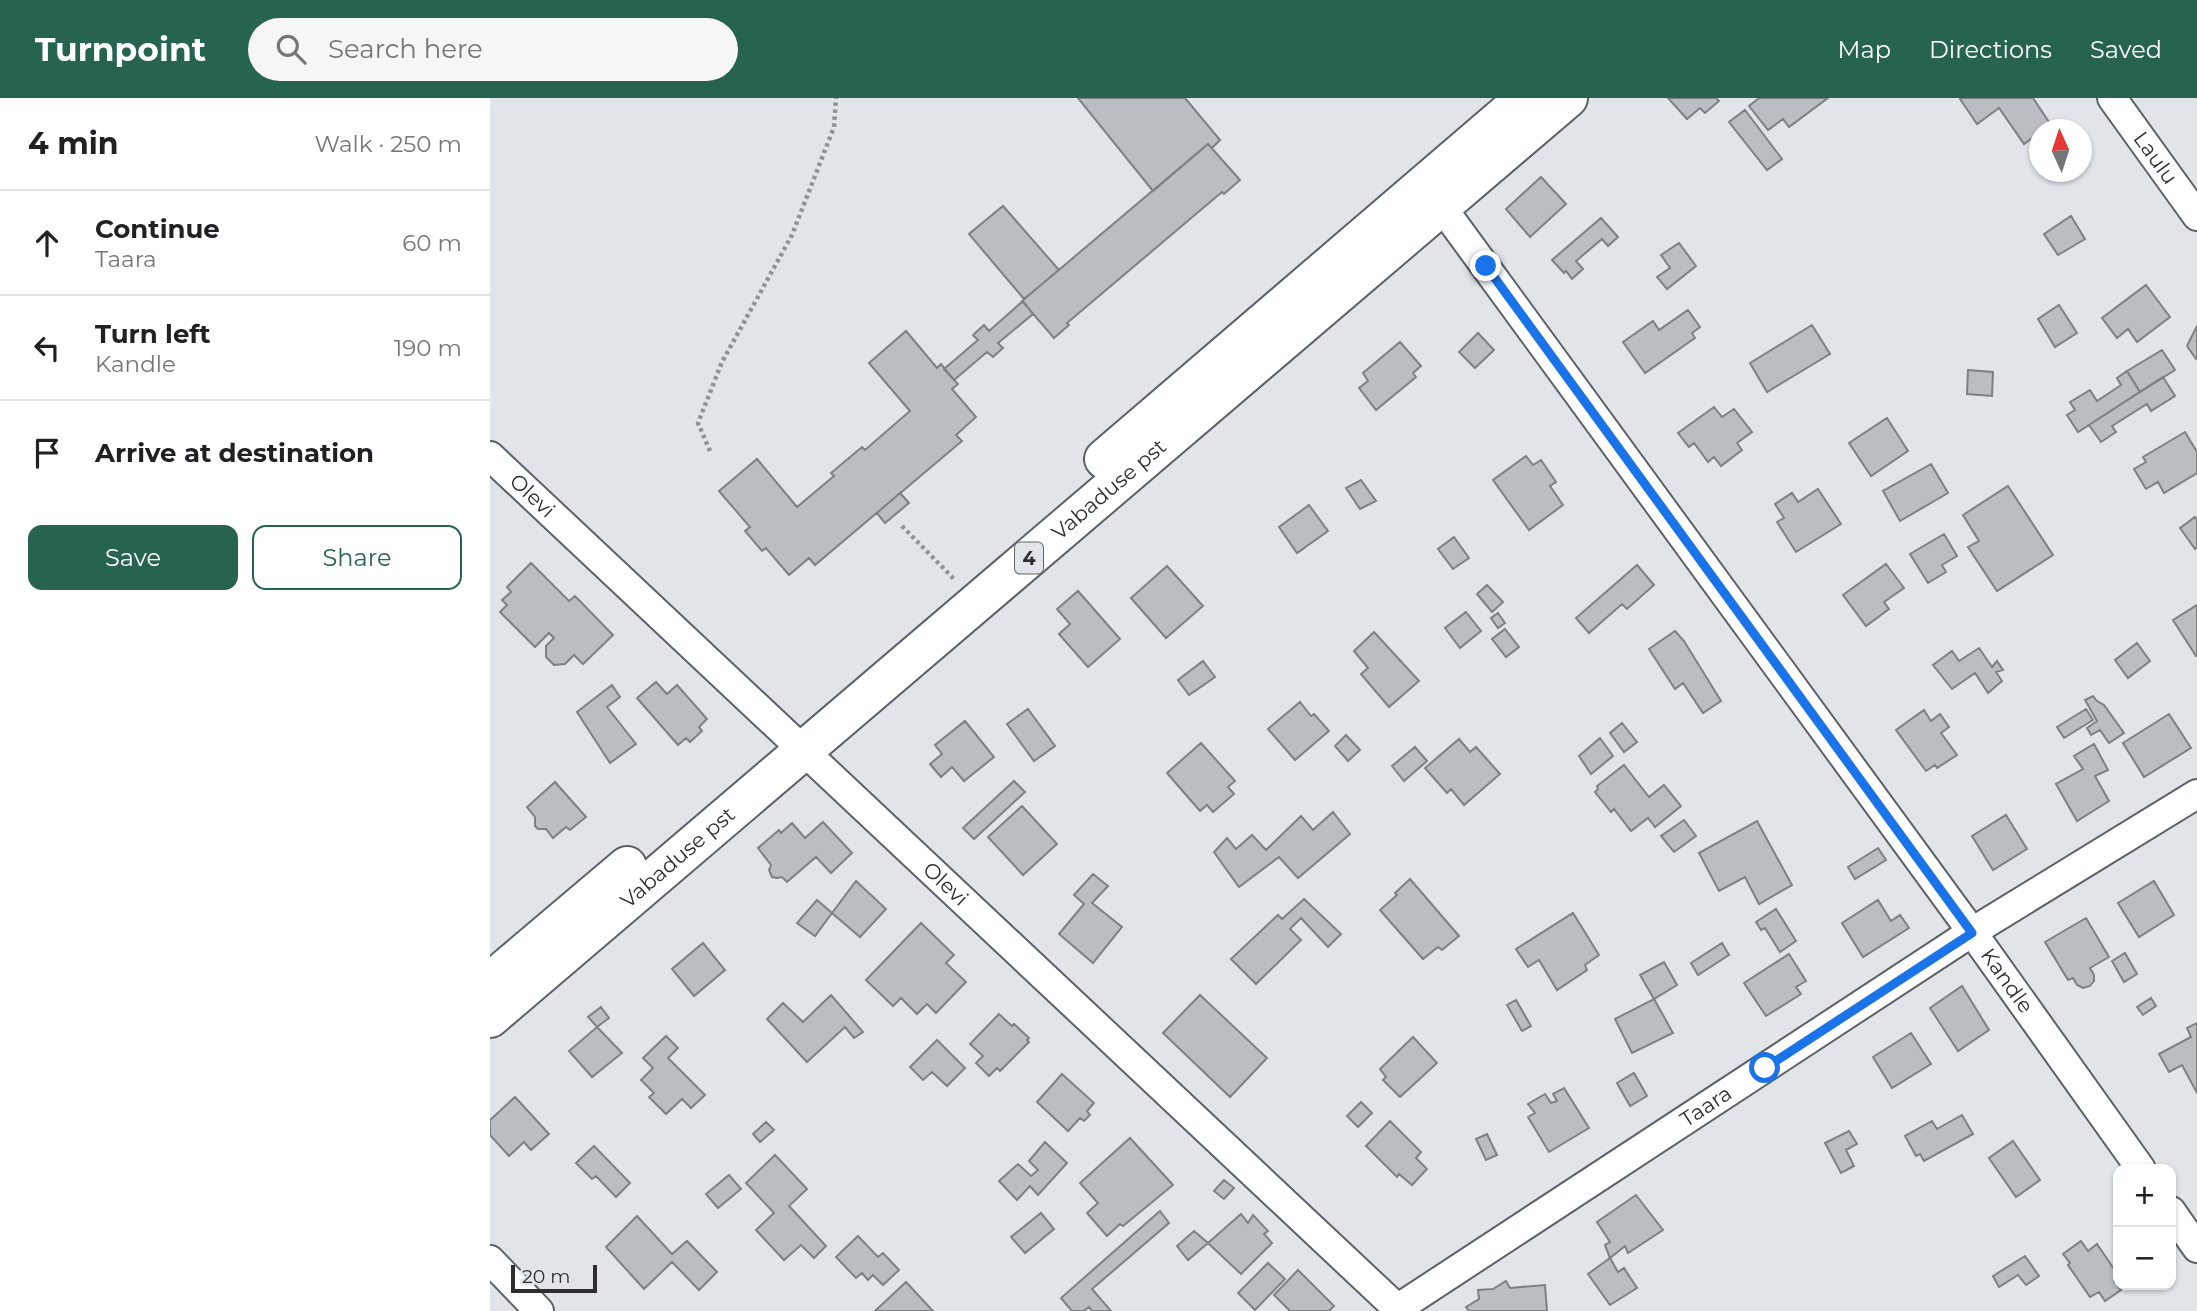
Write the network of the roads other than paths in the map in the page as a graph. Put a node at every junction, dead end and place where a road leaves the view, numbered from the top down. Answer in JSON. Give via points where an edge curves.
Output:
{"nodes":[{"id":1,"x":1525,"y":98,"type":"edge"},
{"id":2,"x":1568,"y":98,"type":"edge"},
{"id":3,"x":2112,"y":98,"type":"edge"},
{"id":4,"x":1433,"y":194,"type":"junction"},
{"id":5,"x":2197,"y":216,"type":"edge"},
{"id":6,"x":490,"y":456,"type":"edge"},
{"id":7,"x":794,"y":741,"type":"junction"},
{"id":8,"x":2197,"y":794,"type":"edge"},
{"id":9,"x":1972,"y":933,"type":"junction"},
{"id":10,"x":490,"y":982,"type":"edge"},
{"id":11,"x":490,"y":1018,"type":"edge"},
{"id":12,"x":2137,"y":1164,"type":"edge"},
{"id":13,"x":2176,"y":1218,"type":"edge"},
{"id":14,"x":2197,"y":1248,"type":"edge"},
{"id":15,"x":490,"y":1260,"type":"edge"},
{"id":16,"x":1397,"y":1310,"type":"edge"},
{"id":17,"x":539,"y":1311,"type":"edge"}],
"edges":[{"from":1,"to":4,"type":"highway","name":"Vabaduse pst","number":"4"},
{"from":2,"to":4,"type":"highway","name":"Vabaduse pst","number":"4"},
{"from":3,"to":5,"type":"street","name":"Laulu"},
{"from":4,"to":7,"type":"highway","name":"Vabaduse pst","number":"4"},
{"from":4,"to":7,"type":"highway","name":"Vabaduse pst","number":"4","via":[[959,584]]},
{"from":4,"to":9,"type":"street","name":"Kandle"},
{"from":6,"to":7,"type":"street","name":"Olevi"},
{"from":7,"to":10,"type":"highway","name":"Vabaduse pst","number":"4"},
{"from":7,"to":11,"type":"highway","name":"Vabaduse pst","number":"4"},
{"from":7,"to":16,"type":"street","name":"Olevi"},
{"from":8,"to":9,"type":"street","name":"Taara"},
{"from":9,"to":12,"type":"street","name":"Kandle"},
{"from":9,"to":16,"type":"street","name":"Taara"},
{"from":13,"to":14,"type":"street"},
{"from":15,"to":17,"type":"street"}]}
